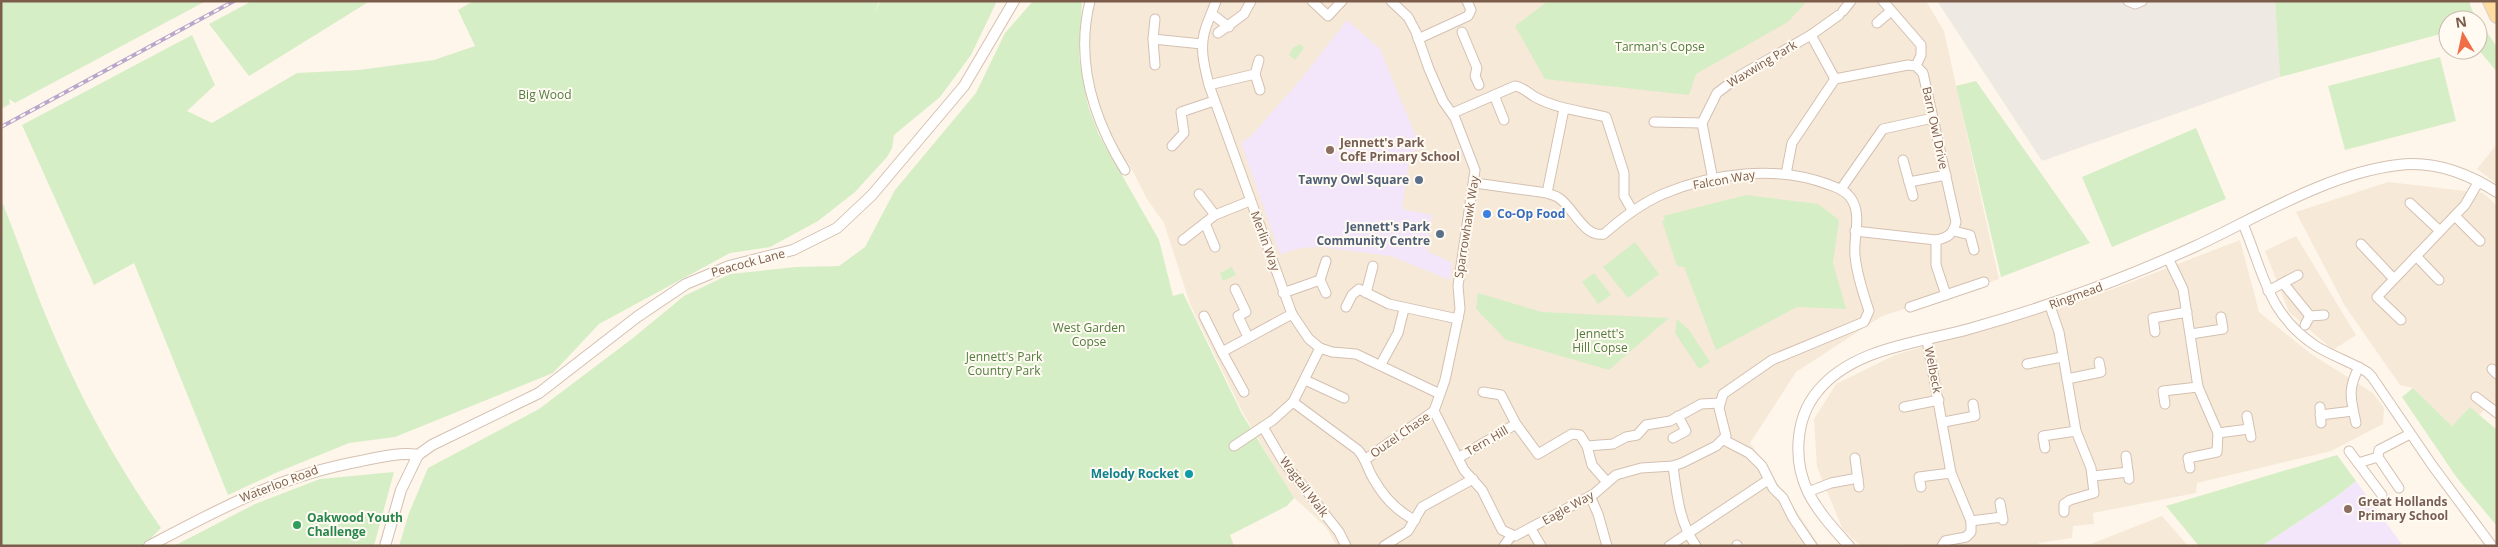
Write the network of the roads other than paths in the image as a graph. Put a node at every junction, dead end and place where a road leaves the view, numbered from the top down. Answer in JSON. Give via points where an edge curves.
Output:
{"nodes":[{"id":1,"x":1014,"y":1,"type":"edge"},
{"id":2,"x":1090,"y":1,"type":"edge"},
{"id":3,"x":1216,"y":1,"type":"edge"},
{"id":4,"x":1251,"y":1,"type":"edge"},
{"id":5,"x":1312,"y":1,"type":"edge"},
{"id":6,"x":1342,"y":1,"type":"edge"},
{"id":7,"x":1391,"y":1,"type":"edge"},
{"id":8,"x":1467,"y":1,"type":"edge"},
{"id":9,"x":1851,"y":1,"type":"edge"},
{"id":10,"x":1883,"y":1,"type":"edge"},
{"id":11,"x":2128,"y":1,"type":"edge"},
{"id":12,"x":2142,"y":1,"type":"edge"},
{"id":13,"x":2490,"y":1,"type":"edge"},
{"id":14,"x":1891,"y":11,"type":"junction"},
{"id":15,"x":1212,"y":14,"type":"junction"},
{"id":16,"x":2497,"y":16,"type":"edge"},
{"id":17,"x":1155,"y":19,"type":"dead end"},
{"id":18,"x":1877,"y":23,"type":"dead end"},
{"id":19,"x":1460,"y":26,"type":"junction"},
{"id":20,"x":1229,"y":28,"type":"junction"},
{"id":21,"x":1218,"y":33,"type":"dead end"},
{"id":22,"x":1812,"y":35,"type":"junction"},
{"id":23,"x":1153,"y":39,"type":"junction"},
{"id":24,"x":1418,"y":39,"type":"junction"},
{"id":25,"x":1202,"y":44,"type":"junction"},
{"id":26,"x":1259,"y":60,"type":"dead end"},
{"id":27,"x":1155,"y":65,"type":"dead end"},
{"id":28,"x":1916,"y":66,"type":"junction"},
{"id":29,"x":1255,"y":74,"type":"junction"},
{"id":30,"x":1835,"y":79,"type":"junction"},
{"id":31,"x":1209,"y":85,"type":"junction"},
{"id":32,"x":1479,"y":85,"type":"dead end"},
{"id":33,"x":1260,"y":90,"type":"dead end"},
{"id":34,"x":1494,"y":95,"type":"junction"},
{"id":35,"x":1214,"y":101,"type":"junction"},
{"id":36,"x":1564,"y":109,"type":"junction"},
{"id":37,"x":1453,"y":113,"type":"junction"},
{"id":38,"x":1933,"y":118,"type":"junction"},
{"id":39,"x":1504,"y":120,"type":"dead end"},
{"id":40,"x":1654,"y":122,"type":"dead end"},
{"id":41,"x":1702,"y":123,"type":"junction"},
{"id":42,"x":1172,"y":146,"type":"dead end"},
{"id":43,"x":1903,"y":160,"type":"dead end"},
{"id":44,"x":1125,"y":170,"type":"dead end"},
{"id":45,"x":1786,"y":174,"type":"junction"},
{"id":46,"x":1946,"y":176,"type":"junction"},
{"id":47,"x":1713,"y":180,"type":"junction"},
{"id":48,"x":2479,"y":181,"type":"junction"},
{"id":49,"x":1909,"y":182,"type":"junction"},
{"id":50,"x":1475,"y":183,"type":"junction"},
{"id":51,"x":1841,"y":189,"type":"junction"},
{"id":52,"x":2497,"y":192,"type":"edge"},
{"id":53,"x":1547,"y":193,"type":"junction"},
{"id":54,"x":1199,"y":194,"type":"dead end"},
{"id":55,"x":1912,"y":196,"type":"dead end"},
{"id":56,"x":1250,"y":201,"type":"junction"},
{"id":57,"x":2410,"y":203,"type":"dead end"},
{"id":58,"x":1632,"y":210,"type":"junction"},
{"id":59,"x":1215,"y":214,"type":"junction"},
{"id":60,"x":2455,"y":216,"type":"junction"},
{"id":61,"x":1205,"y":223,"type":"junction"},
{"id":62,"x":2243,"y":224,"type":"junction"},
{"id":63,"x":1855,"y":231,"type":"junction"},
{"id":64,"x":1954,"y":231,"type":"junction"},
{"id":65,"x":2440,"y":231,"type":"junction"},
{"id":66,"x":1183,"y":240,"type":"dead end"},
{"id":67,"x":1936,"y":240,"type":"junction"},
{"id":68,"x":2480,"y":241,"type":"dead end"},
{"id":69,"x":2361,"y":244,"type":"dead end"},
{"id":70,"x":1215,"y":247,"type":"dead end"},
{"id":71,"x":1974,"y":250,"type":"dead end"},
{"id":72,"x":2416,"y":256,"type":"junction"},
{"id":73,"x":2168,"y":258,"type":"junction"},
{"id":74,"x":1326,"y":261,"type":"dead end"},
{"id":75,"x":1373,"y":266,"type":"dead end"},
{"id":76,"x":2298,"y":275,"type":"dead end"},
{"id":77,"x":2393,"y":278,"type":"junction"},
{"id":78,"x":1320,"y":280,"type":"junction"},
{"id":79,"x":2439,"y":280,"type":"dead end"},
{"id":80,"x":1984,"y":282,"type":"dead end"},
{"id":81,"x":2284,"y":284,"type":"junction"},
{"id":82,"x":1235,"y":289,"type":"dead end"},
{"id":83,"x":2268,"y":291,"type":"junction"},
{"id":84,"x":1283,"y":293,"type":"junction"},
{"id":85,"x":1326,"y":293,"type":"dead end"},
{"id":86,"x":1366,"y":293,"type":"junction"},
{"id":87,"x":1946,"y":295,"type":"junction"},
{"id":88,"x":2050,"y":306,"type":"junction"},
{"id":89,"x":1346,"y":307,"type":"dead end"},
{"id":90,"x":1910,"y":307,"type":"dead end"},
{"id":91,"x":1404,"y":309,"type":"junction"},
{"id":92,"x":2187,"y":312,"type":"junction"},
{"id":93,"x":1292,"y":314,"type":"junction"},
{"id":94,"x":2324,"y":315,"type":"dead end"},
{"id":95,"x":1204,"y":316,"type":"dead end"},
{"id":96,"x":2310,"y":316,"type":"junction"},
{"id":97,"x":2222,"y":317,"type":"dead end"},
{"id":98,"x":1458,"y":319,"type":"junction"},
{"id":99,"x":2401,"y":320,"type":"dead end"},
{"id":100,"x":2305,"y":325,"type":"dead end"},
{"id":101,"x":2155,"y":332,"type":"dead end"},
{"id":102,"x":2191,"y":334,"type":"junction"},
{"id":103,"x":1248,"y":337,"type":"junction"},
{"id":104,"x":1928,"y":340,"type":"junction"},
{"id":105,"x":1320,"y":348,"type":"junction"},
{"id":106,"x":1224,"y":350,"type":"junction"},
{"id":107,"x":2062,"y":357,"type":"junction"},
{"id":108,"x":2099,"y":362,"type":"dead end"},
{"id":109,"x":1381,"y":364,"type":"junction"},
{"id":110,"x":2027,"y":364,"type":"dead end"},
{"id":111,"x":2360,"y":367,"type":"junction"},
{"id":112,"x":2068,"y":379,"type":"junction"},
{"id":113,"x":1305,"y":380,"type":"junction"},
{"id":114,"x":2198,"y":387,"type":"junction"},
{"id":115,"x":1244,"y":392,"type":"dead end"},
{"id":116,"x":1483,"y":392,"type":"dead end"},
{"id":117,"x":1440,"y":394,"type":"junction"},
{"id":118,"x":2476,"y":397,"type":"dead end"},
{"id":119,"x":1344,"y":398,"type":"dead end"},
{"id":120,"x":1940,"y":400,"type":"junction"},
{"id":121,"x":1293,"y":402,"type":"junction"},
{"id":122,"x":1720,"y":404,"type":"junction"},
{"id":123,"x":1973,"y":404,"type":"dead end"},
{"id":124,"x":2165,"y":404,"type":"dead end"},
{"id":125,"x":1904,"y":407,"type":"dead end"},
{"id":126,"x":1434,"y":411,"type":"junction"},
{"id":127,"x":2354,"y":411,"type":"junction"},
{"id":128,"x":2497,"y":413,"type":"edge"},
{"id":129,"x":2320,"y":415,"type":"dead end"},
{"id":130,"x":1678,"y":416,"type":"junction"},
{"id":131,"x":2247,"y":416,"type":"dead end"},
{"id":132,"x":1944,"y":422,"type":"junction"},
{"id":133,"x":2356,"y":423,"type":"dead end"},
{"id":134,"x":1516,"y":424,"type":"junction"},
{"id":135,"x":1263,"y":427,"type":"junction"},
{"id":136,"x":2076,"y":432,"type":"junction"},
{"id":137,"x":2218,"y":433,"type":"junction"},
{"id":138,"x":2410,"y":434,"type":"junction"},
{"id":139,"x":1673,"y":438,"type":"dead end"},
{"id":140,"x":1724,"y":440,"type":"junction"},
{"id":141,"x":1234,"y":446,"type":"dead end"},
{"id":142,"x":1587,"y":446,"type":"junction"},
{"id":143,"x":2044,"y":448,"type":"dead end"},
{"id":144,"x":2349,"y":451,"type":"dead end"},
{"id":145,"x":418,"y":455,"type":"junction"},
{"id":146,"x":2126,"y":456,"type":"dead end"},
{"id":147,"x":2378,"y":457,"type":"junction"},
{"id":148,"x":1366,"y":458,"type":"junction"},
{"id":149,"x":1458,"y":458,"type":"junction"},
{"id":150,"x":1855,"y":458,"type":"dead end"},
{"id":151,"x":2358,"y":463,"type":"junction"},
{"id":152,"x":1673,"y":466,"type":"junction"},
{"id":153,"x":2190,"y":468,"type":"dead end"},
{"id":154,"x":1951,"y":472,"type":"junction"},
{"id":155,"x":2094,"y":476,"type":"junction"},
{"id":156,"x":1473,"y":479,"type":"junction"},
{"id":157,"x":1768,"y":480,"type":"junction"},
{"id":158,"x":1607,"y":482,"type":"junction"},
{"id":159,"x":1921,"y":487,"type":"dead end"},
{"id":160,"x":2399,"y":488,"type":"dead end"},
{"id":161,"x":1808,"y":492,"type":"junction"},
{"id":162,"x":2382,"y":495,"type":"dead end"},
{"id":163,"x":1590,"y":496,"type":"junction"},
{"id":164,"x":2000,"y":503,"type":"dead end"},
{"id":165,"x":2064,"y":512,"type":"dead end"},
{"id":166,"x":1414,"y":520,"type":"junction"},
{"id":167,"x":1971,"y":521,"type":"junction"},
{"id":168,"x":1531,"y":529,"type":"junction"},
{"id":169,"x":1687,"y":533,"type":"junction"},
{"id":170,"x":1511,"y":536,"type":"junction"},
{"id":171,"x":149,"y":546,"type":"edge"},
{"id":172,"x":384,"y":546,"type":"edge"},
{"id":173,"x":1346,"y":546,"type":"edge"},
{"id":174,"x":1384,"y":546,"type":"edge"},
{"id":175,"x":1504,"y":546,"type":"edge"},
{"id":176,"x":1541,"y":546,"type":"edge"},
{"id":177,"x":1607,"y":546,"type":"edge"},
{"id":178,"x":1669,"y":546,"type":"edge"},
{"id":179,"x":1696,"y":546,"type":"edge"},
{"id":180,"x":1812,"y":546,"type":"edge"},
{"id":181,"x":1850,"y":546,"type":"edge"},
{"id":182,"x":1942,"y":546,"type":"edge"},
{"id":183,"x":2492,"y":546,"type":"edge"}],
"edges":[{"from":1,"to":145,"type":"street","name":"Peacock Lane","via":[[964,86],[872,195],[844,222],[793,250],[729,266],[686,284],[637,317],[539,393],[432,445]]},
{"from":2,"to":44,"type":"street","via":[[1086,52],[1091,96],[1103,132]]},
{"from":3,"to":15,"type":"street","name":"Merlin Way"},
{"from":4,"to":20,"type":"street","via":[[1244,14]]},
{"from":5,"to":6,"type":"street","via":[[1328,16]]},
{"from":7,"to":24,"type":"street","name":"Sparrowhawk Way","via":[[1412,24]]},
{"from":8,"to":19,"type":"street","via":[[1471,13]]},
{"from":9,"to":22,"type":"street","name":"Waxwing Park"},
{"from":10,"to":14,"type":"street"},
{"from":11,"to":12,"type":"street","via":[[2135,4]]},
{"from":13,"to":16,"type":"main road"},
{"from":14,"to":18,"type":"street"},
{"from":14,"to":28,"type":"street","via":[[1920,44],[1921,55]]},
{"from":15,"to":20,"type":"street"},
{"from":15,"to":25,"type":"street","name":"Merlin Way"},
{"from":17,"to":23,"type":"street"},
{"from":19,"to":24,"type":"street"},
{"from":19,"to":32,"type":"street","via":[[1477,68],[1475,76]]},
{"from":20,"to":21,"type":"street"},
{"from":22,"to":30,"type":"street","name":"Waxwing Park"},
{"from":22,"to":41,"type":"street","name":"Waxwing Park","via":[[1725,85],[1717,93]]},
{"from":23,"to":25,"type":"street"},
{"from":23,"to":27,"type":"street"},
{"from":24,"to":37,"type":"street","name":"Sparrowhawk Way","via":[[1443,101]]},
{"from":25,"to":31,"type":"street","name":"Merlin Way"},
{"from":26,"to":29,"type":"street"},
{"from":28,"to":30,"type":"street"},
{"from":28,"to":38,"type":"street","name":"Barn Owl Drive","via":[[1923,73]]},
{"from":29,"to":31,"type":"street"},
{"from":29,"to":33,"type":"street"},
{"from":30,"to":45,"type":"street","via":[[1792,143]]},
{"from":31,"to":35,"type":"street","name":"Merlin Way"},
{"from":34,"to":36,"type":"street","via":[[1519,86],[1535,98]]},
{"from":34,"to":37,"type":"street"},
{"from":34,"to":39,"type":"street"},
{"from":35,"to":42,"type":"street","via":[[1181,112],[1184,133]]},
{"from":35,"to":56,"type":"street","name":"Merlin Way"},
{"from":36,"to":53,"type":"street"},
{"from":36,"to":58,"type":"street","via":[[1606,117],[1624,173],[1624,196]]},
{"from":37,"to":50,"type":"street","name":"Sparrowhawk Way","via":[[1475,170]]},
{"from":38,"to":46,"type":"street","name":"Barn Owl Drive"},
{"from":38,"to":51,"type":"street","via":[[1883,129]]},
{"from":40,"to":41,"type":"street"},
{"from":41,"to":47,"type":"street"},
{"from":43,"to":49,"type":"street"},
{"from":45,"to":47,"type":"street","name":"Falcon Way","via":[[1744,174]]},
{"from":45,"to":51,"type":"street","name":"Falcon Way"},
{"from":46,"to":49,"type":"street"},
{"from":46,"to":64,"type":"street","name":"Barn Owl Drive","via":[[1956,222]]},
{"from":47,"to":58,"type":"street","name":"Falcon Way","via":[[1666,193]]},
{"from":48,"to":52,"type":"street","name":"Ringmead"},
{"from":48,"to":60,"type":"street"},
{"from":48,"to":62,"type":"street","name":"Ringmead","via":[[2458,171],[2427,165],[2380,168],[2321,188]]},
{"from":49,"to":55,"type":"street"},
{"from":50,"to":53,"type":"street","name":"Falcon Way"},
{"from":50,"to":98,"type":"street","name":"Sparrowhawk Way","via":[[1458,286]]},
{"from":51,"to":63,"type":"street","via":[[1850,196],[1857,211]]},
{"from":53,"to":58,"type":"street","name":"Falcon Way","via":[[1558,197],[1594,235],[1604,234]]},
{"from":54,"to":59,"type":"street"},
{"from":56,"to":59,"type":"street"},
{"from":56,"to":84,"type":"street","name":"Merlin Way"},
{"from":57,"to":65,"type":"street"},
{"from":59,"to":61,"type":"street"},
{"from":60,"to":65,"type":"street"},
{"from":60,"to":68,"type":"street"},
{"from":61,"to":66,"type":"street"},
{"from":61,"to":70,"type":"street"},
{"from":62,"to":73,"type":"street","name":"Ringmead"},
{"from":62,"to":83,"type":"street"},
{"from":63,"to":67,"type":"street"},
{"from":63,"to":122,"type":"street","via":[[1855,254],[1869,311],[1867,319],[1772,360],[1723,394]]},
{"from":64,"to":67,"type":"street","via":[[1946,238]]},
{"from":64,"to":71,"type":"street","via":[[1970,235]]},
{"from":65,"to":72,"type":"street"},
{"from":67,"to":87,"type":"street","via":[[1936,265]]},
{"from":69,"to":77,"type":"street"},
{"from":72,"to":77,"type":"street"},
{"from":72,"to":79,"type":"street"},
{"from":73,"to":88,"type":"street","name":"Ringmead"},
{"from":73,"to":92,"type":"street","via":[[2183,289]]},
{"from":74,"to":78,"type":"street"},
{"from":75,"to":86,"type":"street"},
{"from":76,"to":81,"type":"street"},
{"from":77,"to":99,"type":"street","via":[[2377,298]]},
{"from":78,"to":84,"type":"street"},
{"from":78,"to":85,"type":"street"},
{"from":80,"to":87,"type":"street"},
{"from":81,"to":83,"type":"street"},
{"from":81,"to":96,"type":"street"},
{"from":82,"to":103,"type":"street","via":[[1246,312],[1238,316]]},
{"from":83,"to":111,"type":"street","via":[[2280,312],[2303,337]]},
{"from":84,"to":93,"type":"street","name":"Merlin Way"},
{"from":86,"to":89,"type":"street","via":[[1360,289],[1352,295]]},
{"from":86,"to":91,"type":"street"},
{"from":87,"to":90,"type":"street"},
{"from":88,"to":104,"type":"street","name":"Ringmead"},
{"from":88,"to":107,"type":"street","via":[[2059,332]]},
{"from":91,"to":98,"type":"street"},
{"from":91,"to":109,"type":"street","via":[[1398,333]]},
{"from":92,"to":101,"type":"street","via":[[2153,318]]},
{"from":92,"to":102,"type":"street"},
{"from":93,"to":103,"type":"street"},
{"from":93,"to":105,"type":"street","name":"Merlin Way","via":[[1309,339]]},
{"from":94,"to":96,"type":"street"},
{"from":95,"to":106,"type":"street"},
{"from":96,"to":100,"type":"street"},
{"from":97,"to":102,"type":"street","via":[[2223,329]]},
{"from":98,"to":117,"type":"street","name":"Sparrowhawk Way"},
{"from":102,"to":114,"type":"street"},
{"from":103,"to":106,"type":"street"},
{"from":104,"to":120,"type":"street","name":"Welbeck"},
{"from":104,"to":161,"type":"street","name":"Ringmead","via":[[1856,361],[1833,374],[1815,394],[1799,436],[1799,462]]},
{"from":105,"to":109,"type":"street","via":[[1356,354]]},
{"from":105,"to":113,"type":"street"},
{"from":106,"to":115,"type":"street"},
{"from":107,"to":110,"type":"street"},
{"from":107,"to":112,"type":"street"},
{"from":108,"to":112,"type":"street","via":[[2101,372]]},
{"from":109,"to":117,"type":"street"},
{"from":111,"to":127,"type":"street","via":[[2352,381],[2350,394]]},
{"from":111,"to":138,"type":"street","via":[[2382,389]]},
{"from":112,"to":136,"type":"street"},
{"from":113,"to":119,"type":"street"},
{"from":113,"to":121,"type":"street"},
{"from":114,"to":124,"type":"street","via":[[2163,391]]},
{"from":114,"to":137,"type":"street"},
{"from":116,"to":134,"type":"street","via":[[1501,395]]},
{"from":117,"to":126,"type":"street","name":"Sparrowhawk Way"},
{"from":118,"to":128,"type":"street"},
{"from":120,"to":125,"type":"street","name":"Welbeck"},
{"from":120,"to":132,"type":"street","name":"Welbeck"},
{"from":121,"to":135,"type":"street"},
{"from":121,"to":148,"type":"street"},
{"from":122,"to":130,"type":"street","via":[[1701,404]]},
{"from":122,"to":140,"type":"street"},
{"from":123,"to":132,"type":"street","via":[[1975,416]]},
{"from":126,"to":148,"type":"street","name":"Ouzel Chase"},
{"from":126,"to":149,"type":"street"},
{"from":127,"to":129,"type":"street"},
{"from":127,"to":133,"type":"street"},
{"from":130,"to":139,"type":"street","via":[[1686,431]]},
{"from":130,"to":142,"type":"street","via":[[1670,421],[1646,425],[1637,435],[1613,444]]},
{"from":131,"to":137,"type":"street","via":[[2250,433]]},
{"from":132,"to":154,"type":"street","name":"Welbeck"},
{"from":134,"to":142,"type":"street","via":[[1538,454],[1572,434],[1580,435]]},
{"from":134,"to":149,"type":"street","name":"Tern Hill"},
{"from":135,"to":141,"type":"street"},
{"from":135,"to":173,"type":"street","name":"Wagtail Walk"},
{"from":136,"to":143,"type":"street","via":[[2043,436]]},
{"from":136,"to":155,"type":"street"},
{"from":137,"to":153,"type":"street","via":[[2217,452],[2188,458]]},
{"from":138,"to":147,"type":"street","via":[[2379,450]]},
{"from":138,"to":183,"type":"street"},
{"from":140,"to":152,"type":"street","name":"Eagle Way"},
{"from":140,"to":157,"type":"street","via":[[1753,456]]},
{"from":142,"to":158,"type":"street","via":[[1592,465]]},
{"from":144,"to":151,"type":"street"},
{"from":145,"to":171,"type":"street","name":"Waterloo Road","via":[[407,453],[371,459],[295,476],[225,505]]},
{"from":145,"to":172,"type":"street","via":[[401,490]]},
{"from":146,"to":155,"type":"street","via":[[2129,475]]},
{"from":147,"to":151,"type":"street"},
{"from":147,"to":160,"type":"street"},
{"from":148,"to":166,"type":"street","via":[[1372,477],[1390,503],[1398,512]]},
{"from":149,"to":156,"type":"street"},
{"from":150,"to":161,"type":"street","via":[[1859,483],[1831,482]]},
{"from":151,"to":162,"type":"street"},
{"from":152,"to":158,"type":"street","name":"Eagle Way","via":[[1626,471]]},
{"from":152,"to":169,"type":"street","via":[[1681,518]]},
{"from":154,"to":159,"type":"street","via":[[1919,477]]},
{"from":154,"to":167,"type":"street","name":"Welbeck"},
{"from":155,"to":165,"type":"street","via":[[2094,493],[2070,500],[2064,504]]},
{"from":156,"to":166,"type":"street","via":[[1422,507]]},
{"from":156,"to":170,"type":"street","via":[[1502,530]]},
{"from":157,"to":169,"type":"street"},
{"from":157,"to":180,"type":"street"},
{"from":158,"to":163,"type":"street","name":"Eagle Way"},
{"from":161,"to":181,"type":"street","name":"Ringmead","via":[[1827,521]]},
{"from":163,"to":168,"type":"street","name":"Eagle Way"},
{"from":163,"to":177,"type":"street"},
{"from":164,"to":167,"type":"street","via":[[2003,518]]},
{"from":166,"to":174,"type":"street","via":[[1408,531]]},
{"from":167,"to":182,"type":"street","via":[[1971,532],[1966,537],[1945,541]]},
{"from":168,"to":170,"type":"street","name":"Eagle Way"},
{"from":168,"to":176,"type":"street"},
{"from":169,"to":178,"type":"street"},
{"from":169,"to":179,"type":"street"},
{"from":170,"to":175,"type":"street"}]}
